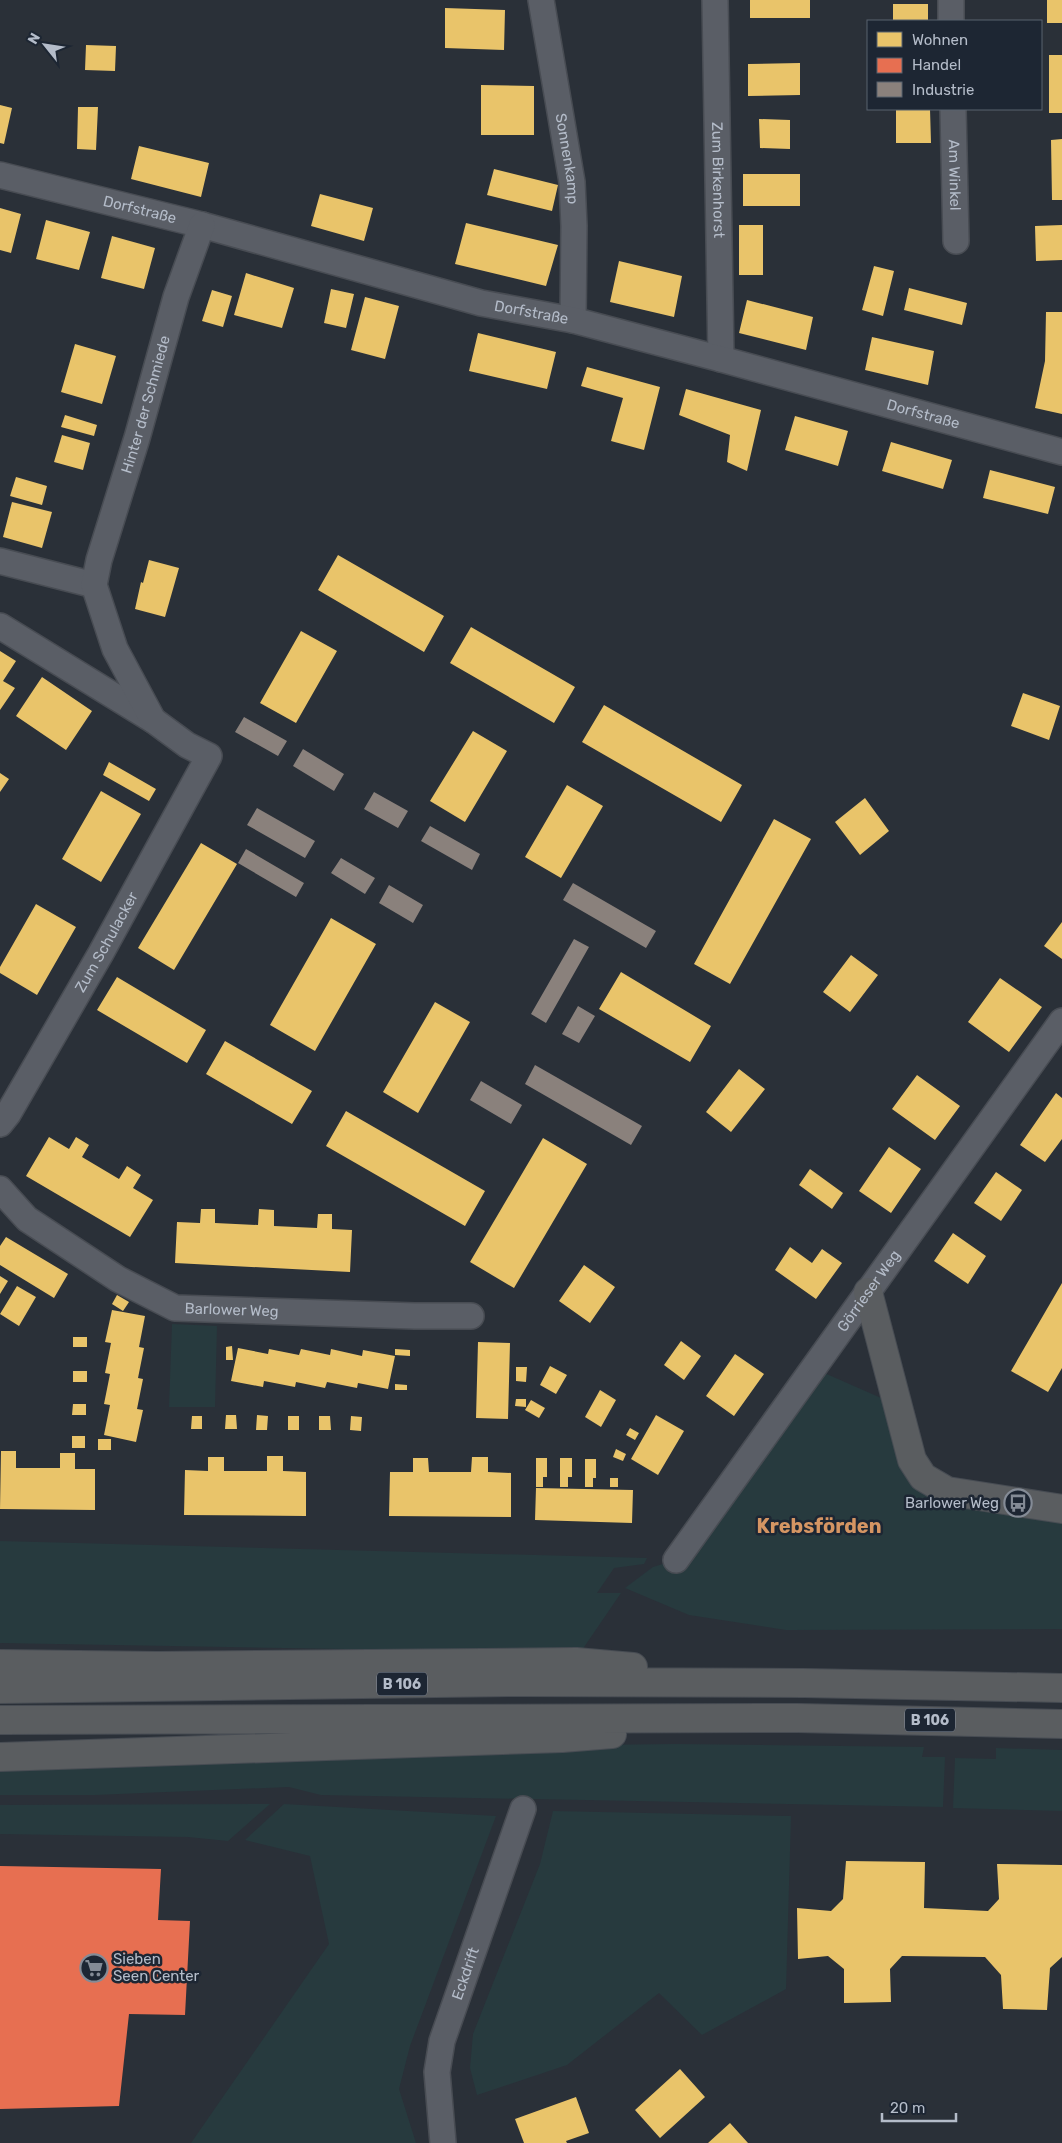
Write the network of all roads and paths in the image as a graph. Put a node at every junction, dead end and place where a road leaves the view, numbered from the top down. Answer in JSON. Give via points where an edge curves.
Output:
{"nodes":[{"id":1,"x":541,"y":0,"type":"edge"},
{"id":2,"x":716,"y":0,"type":"edge"},
{"id":3,"x":951,"y":0,"type":"edge"},
{"id":4,"x":951,"y":20,"type":"edge"},
{"id":5,"x":953,"y":110,"type":"edge"},
{"id":6,"x":0,"y":175,"type":"edge"},
{"id":7,"x":202,"y":226,"type":"junction"},
{"id":8,"x":956,"y":241,"type":"dead end"},
{"id":9,"x":573,"y":320,"type":"junction"},
{"id":10,"x":722,"y":359,"type":"junction"},
{"id":11,"x":1062,"y":452,"type":"edge"},
{"id":12,"x":0,"y":561,"type":"edge"},
{"id":13,"x":94,"y":585,"type":"junction"},
{"id":14,"x":0,"y":626,"type":"edge"},
{"id":15,"x":154,"y":720,"type":"junction"},
{"id":16,"x":209,"y":756,"type":"joint"},
{"id":17,"x":1062,"y":1021,"type":"edge"},
{"id":18,"x":0,"y":1124,"type":"edge"},
{"id":19,"x":0,"y":1190,"type":"edge"},
{"id":20,"x":868,"y":1292,"type":"junction"},
{"id":21,"x":471,"y":1316,"type":"dead end"},
{"id":22,"x":1062,"y":1509,"type":"edge"},
{"id":23,"x":676,"y":1560,"type":"dead end"},
{"id":24,"x":0,"y":1664,"type":"edge"},
{"id":25,"x":804,"y":1683,"type":"junction"},
{"id":26,"x":1062,"y":1684,"type":"edge"},
{"id":27,"x":1035,"y":1687,"type":"junction"},
{"id":28,"x":1062,"y":1688,"type":"edge"},
{"id":29,"x":0,"y":1689,"type":"edge"},
{"id":30,"x":798,"y":1718,"type":"junction"},
{"id":31,"x":0,"y":1720,"type":"edge"},
{"id":32,"x":1062,"y":1724,"type":"edge"},
{"id":33,"x":0,"y":1757,"type":"edge"},
{"id":34,"x":523,"y":1809,"type":"dead end"},
{"id":35,"x":443,"y":2143,"type":"edge"}],
"edges":[{"from":1,"to":9,"type":"street","name":"Sonnenkamp","via":[[572,182]]},
{"from":2,"to":10,"type":"street","name":"Zum Birkenhorst"},
{"from":3,"to":4,"type":"street"},
{"from":5,"to":8,"type":"street","name":"Am Winkel"},
{"from":6,"to":7,"type":"street","name":"Dorfstraße"},
{"from":7,"to":9,"type":"street","name":"Dorfstraße","via":[[481,303]]},
{"from":7,"to":13,"type":"street","name":"Hinter der Schmiede","via":[[176,297]]},
{"from":9,"to":10,"type":"street","name":"Dorfstraße"},
{"from":10,"to":11,"type":"street","name":"Dorfstraße"},
{"from":12,"to":13,"type":"street"},
{"from":13,"to":15,"type":"street","name":"Hinter der Schmiede","via":[[115,649]]},
{"from":14,"to":15,"type":"street","name":"Hinter der Schmiede"},
{"from":15,"to":16,"type":"street","name":"Hinter der Schmiede","via":[[187,745]]},
{"from":16,"to":18,"type":"street","name":"Zum Schulacker","via":[[101,953]]},
{"from":17,"to":20,"type":"street","name":"Görrieser Weg"},
{"from":19,"to":21,"type":"street","name":"Barlower Weg","via":[[27,1219],[118,1279],[174,1308]]},
{"from":20,"to":22,"type":"highway","via":[[912,1460],[923,1477],[947,1491]]},
{"from":20,"to":23,"type":"street","name":"Görrieser Weg"},
{"from":24,"to":25,"type":"highway","via":[[158,1666],[576,1662]]},
{"from":25,"to":27,"type":"highway","number":"B 106"},
{"from":25,"to":29,"type":"highway","number":"B 106","via":[[516,1682]]},
{"from":26,"to":27,"type":"highway"},
{"from":27,"to":28,"type":"highway","number":"B 106"},
{"from":30,"to":31,"type":"highway","number":"B 106"},
{"from":30,"to":32,"type":"highway","number":"B 106"},
{"from":30,"to":33,"type":"highway","via":[[562,1738]]},
{"from":34,"to":35,"type":"street","name":"Eckdrift","via":[[442,2041],[437,2072]]}]}
